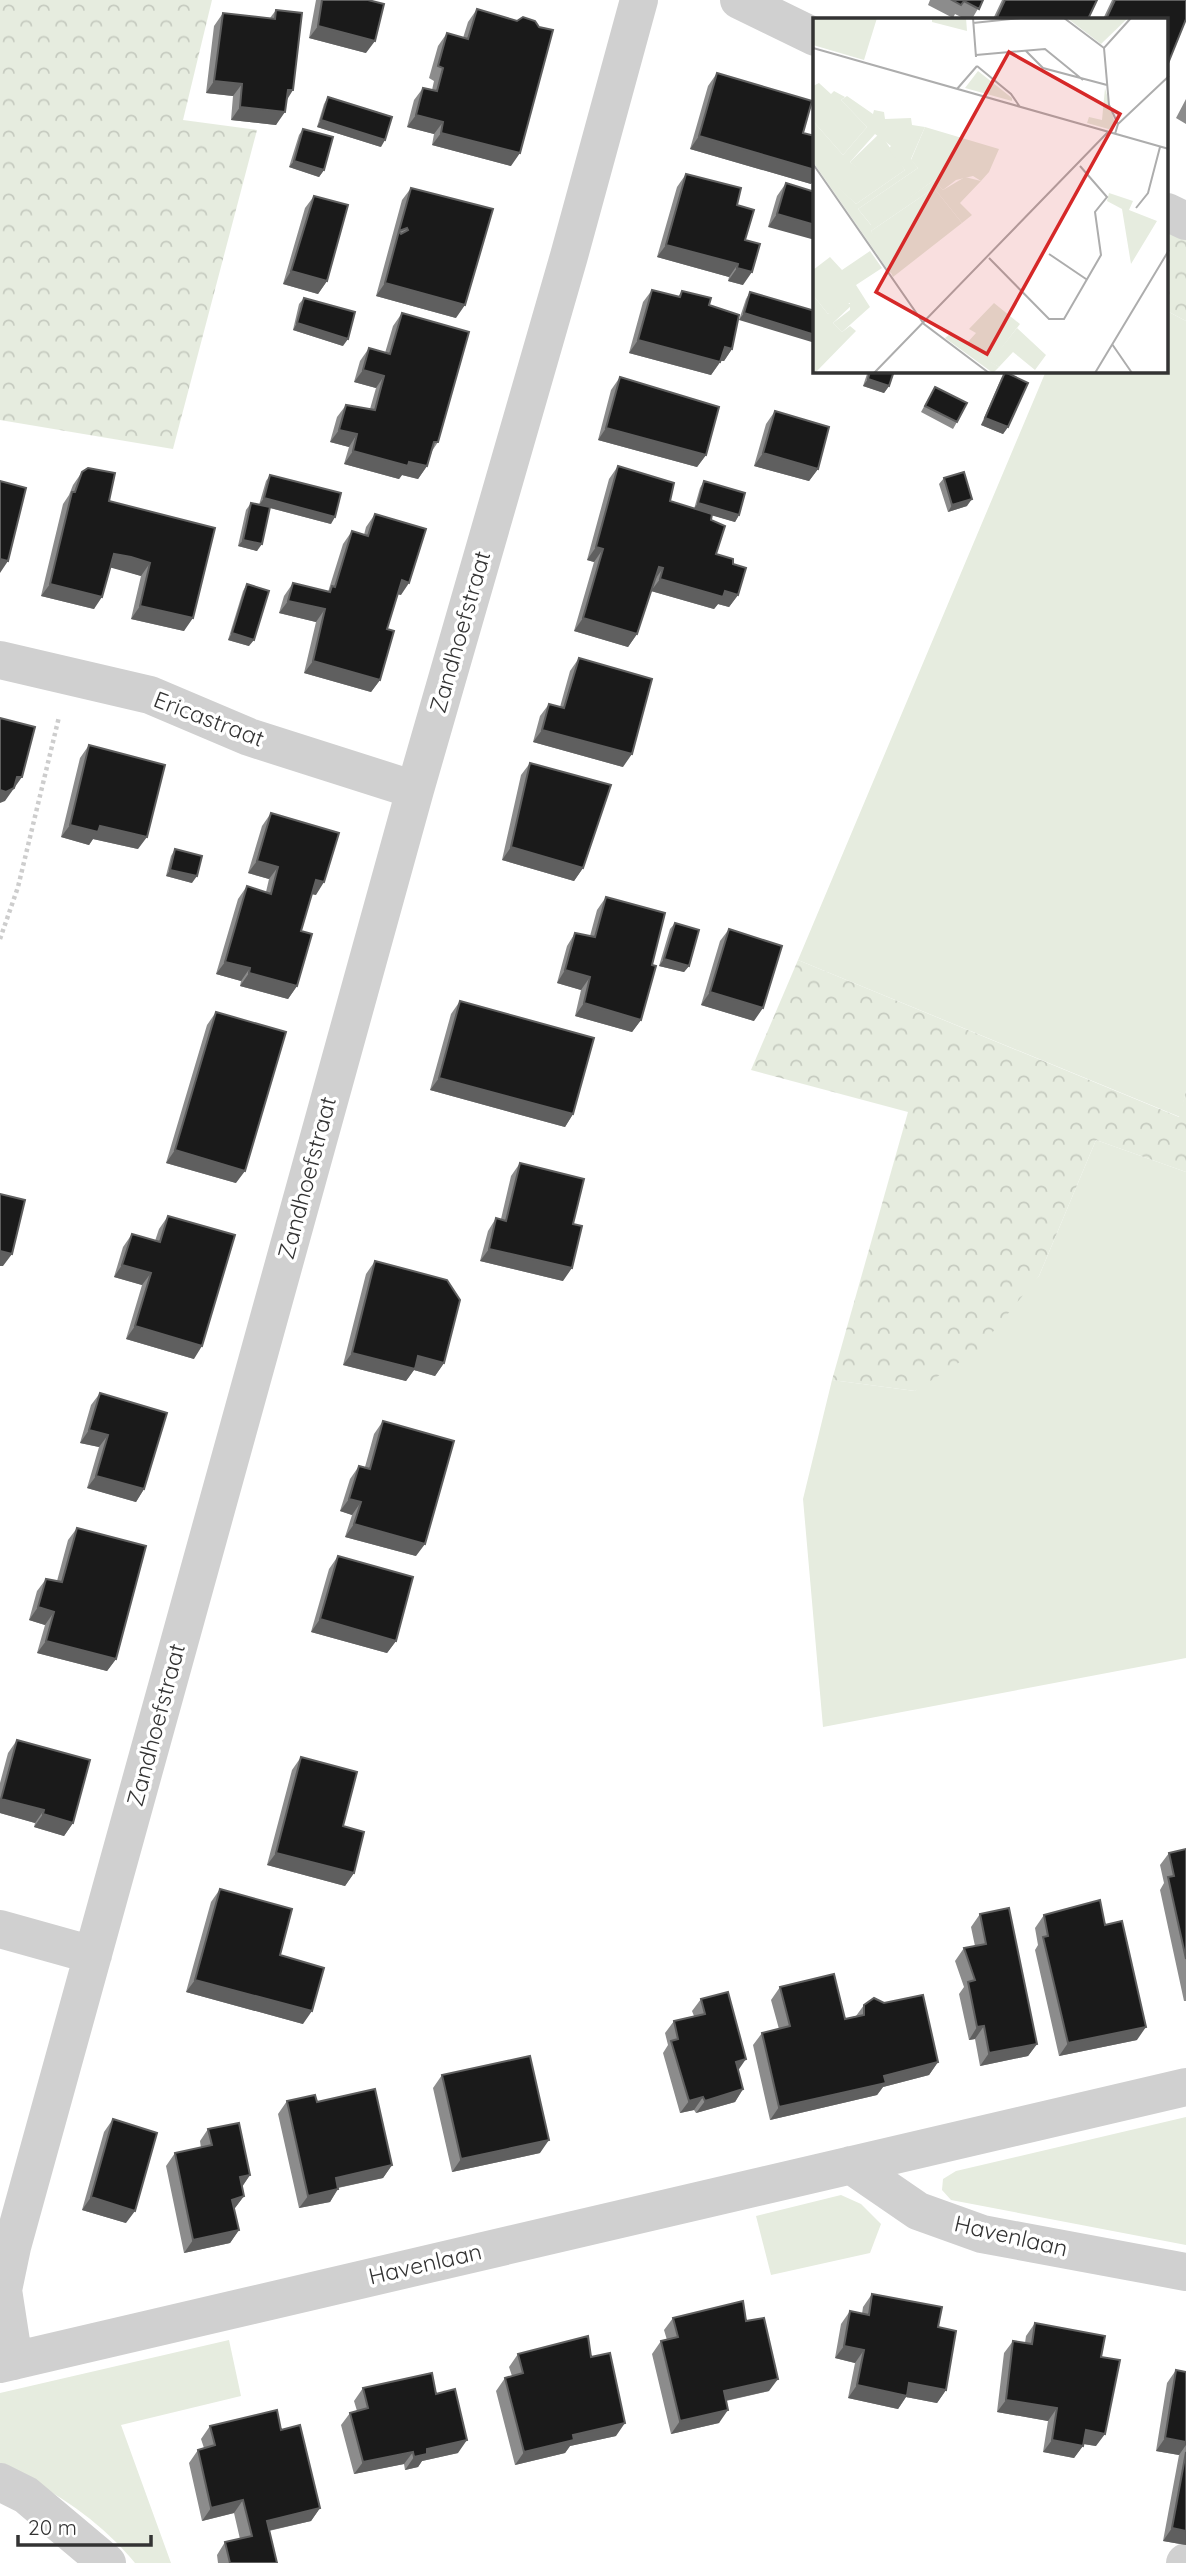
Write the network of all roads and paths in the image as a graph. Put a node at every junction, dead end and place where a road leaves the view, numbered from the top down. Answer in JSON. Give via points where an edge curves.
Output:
{"nodes":[{"id":1,"x":639,"y":0,"type":"edge"},
{"id":2,"x":739,"y":0,"type":"edge"},
{"id":3,"x":813,"y":36,"type":"edge"},
{"id":4,"x":1168,"y":212,"type":"edge"},
{"id":5,"x":1186,"y":221,"type":"edge"},
{"id":6,"x":0,"y":660,"type":"edge"},
{"id":7,"x":68,"y":677,"type":"junction"},
{"id":8,"x":415,"y":789,"type":"junction"},
{"id":9,"x":0,"y":939,"type":"edge"},
{"id":10,"x":0,"y":1929,"type":"edge"},
{"id":11,"x":93,"y":1955,"type":"junction"},
{"id":12,"x":1186,"y":2087,"type":"edge"},
{"id":13,"x":851,"y":2165,"type":"junction"},
{"id":14,"x":1186,"y":2272,"type":"edge"},
{"id":15,"x":7,"y":2362,"type":"edge"},
{"id":16,"x":0,"y":2482,"type":"edge"},
{"id":17,"x":107,"y":2563,"type":"edge"}],
"edges":[{"from":1,"to":8,"type":"street","name":"Zandhoefstraat"},
{"from":2,"to":3,"type":"street"},
{"from":4,"to":5,"type":"street"},
{"from":6,"to":7,"type":"street","name":"Ericastraat"},
{"from":7,"to":8,"type":"street","name":"Ericastraat","via":[[150,695],[249,737]]},
{"from":7,"to":9,"type":"path","via":[[18,887]]},
{"from":8,"to":11,"type":"street","name":"Zandhoefstraat"},
{"from":10,"to":11,"type":"street"},
{"from":11,"to":15,"type":"street","name":"Zandhoefstraat","via":[[12,2247],[3,2290]]},
{"from":12,"to":13,"type":"street","name":"Havenlaan"},
{"from":13,"to":14,"type":"street","name":"Havenlaan","via":[[918,2211],[982,2234]]},
{"from":13,"to":15,"type":"street","name":"Havenlaan"},
{"from":16,"to":17,"type":"street","via":[[26,2495]]}]}
